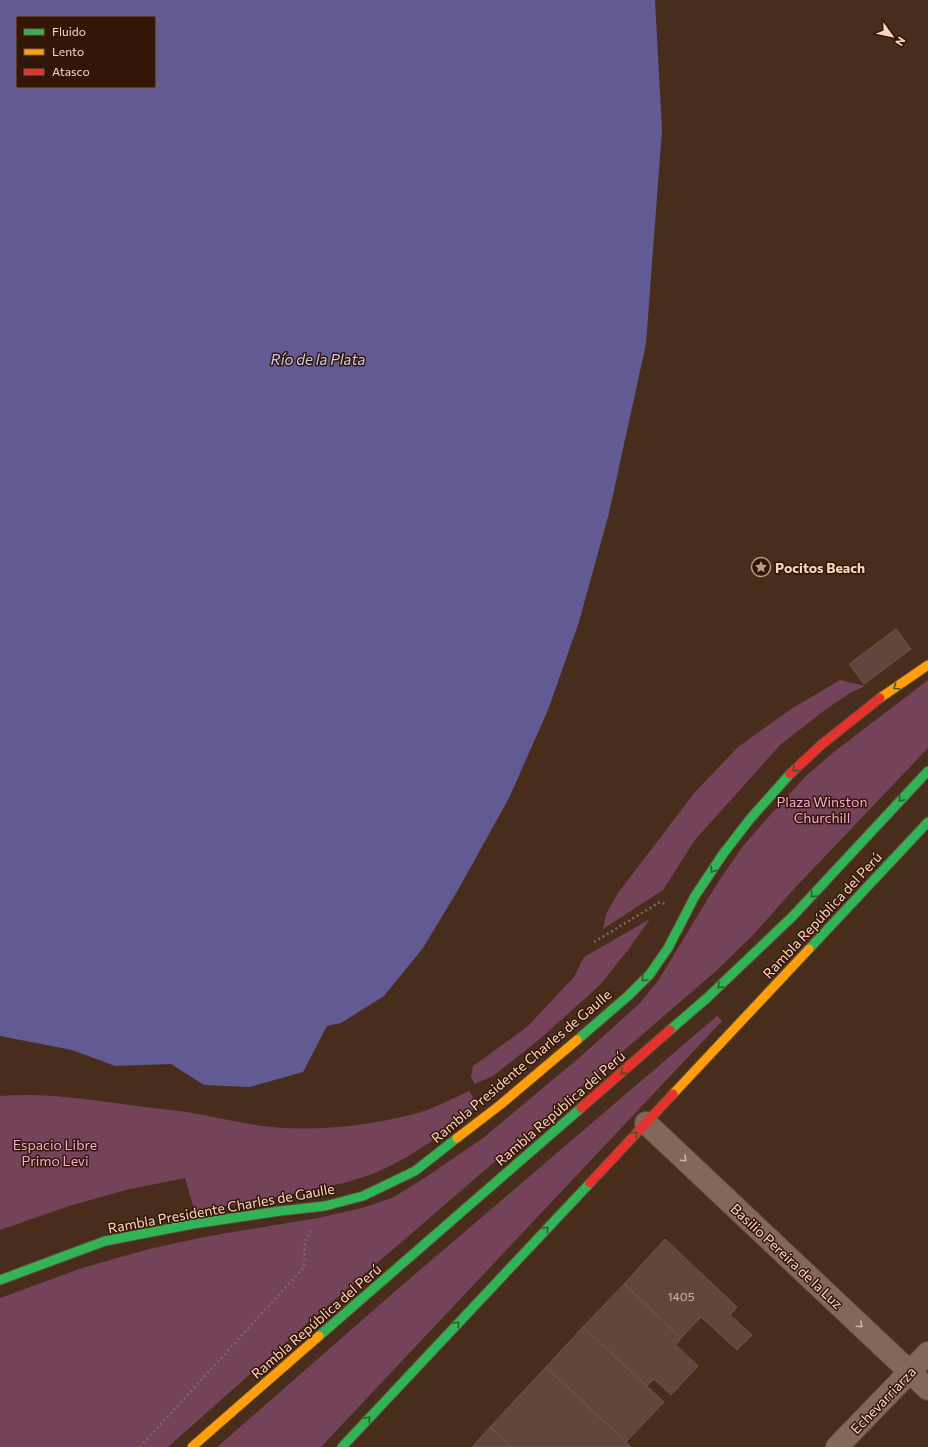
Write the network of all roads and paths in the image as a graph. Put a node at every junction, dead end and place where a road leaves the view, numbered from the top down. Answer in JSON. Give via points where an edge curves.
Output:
{"nodes":[{"id":1,"x":928,"y":665,"type":"edge"},
{"id":2,"x":928,"y":771,"type":"edge"},
{"id":3,"x":928,"y":822,"type":"edge"},
{"id":4,"x":668,"y":904,"type":"dead end"},
{"id":5,"x":594,"y":942,"type":"dead end"},
{"id":6,"x":646,"y":1123,"type":"junction"},
{"id":7,"x":325,"y":1206,"type":"junction"},
{"id":8,"x":0,"y":1280,"type":"edge"},
{"id":9,"x":928,"y":1352,"type":"edge"},
{"id":10,"x":910,"y":1373,"type":"junction"},
{"id":11,"x":928,"y":1389,"type":"edge"},
{"id":12,"x":140,"y":1447,"type":"edge"},
{"id":13,"x":192,"y":1447,"type":"edge"},
{"id":14,"x":342,"y":1447,"type":"edge"},
{"id":15,"x":837,"y":1447,"type":"edge"}],
"edges":[{"from":1,"to":7,"type":"main road","name":"Rambla Presidente Charles de Gaulle","one_way":true,"via":[[821,745],[781,783],[723,854],[696,896],[664,955],[650,974],[628,996],[500,1105],[414,1171],[363,1196]]},
{"from":2,"to":13,"type":"main road","name":"Rambla República del Perú","one_way":true,"via":[[793,916],[707,998]]},
{"from":3,"to":6,"type":"main road","name":"Rambla República del Perú"},
{"from":4,"to":5,"type":"path","via":[[660,902]]},
{"from":6,"to":10,"type":"street","name":"Basilio Pereira de la Luz","one_way":true},
{"from":14,"to":6,"type":"main road","name":"Rambla República del Perú","one_way":true},
{"from":7,"to":8,"type":"main road","name":"Rambla Presidente Charles de Gaulle","via":[[193,1224],[105,1241]]},
{"from":7,"to":12,"type":"path","via":[[305,1241],[304,1267]]},
{"from":9,"to":10,"type":"street","name":"Echevarriarza"},
{"from":10,"to":11,"type":"street","name":"Basilio Pereira de la Luz"},
{"from":10,"to":15,"type":"street","name":"Echevarriarza"}]}
